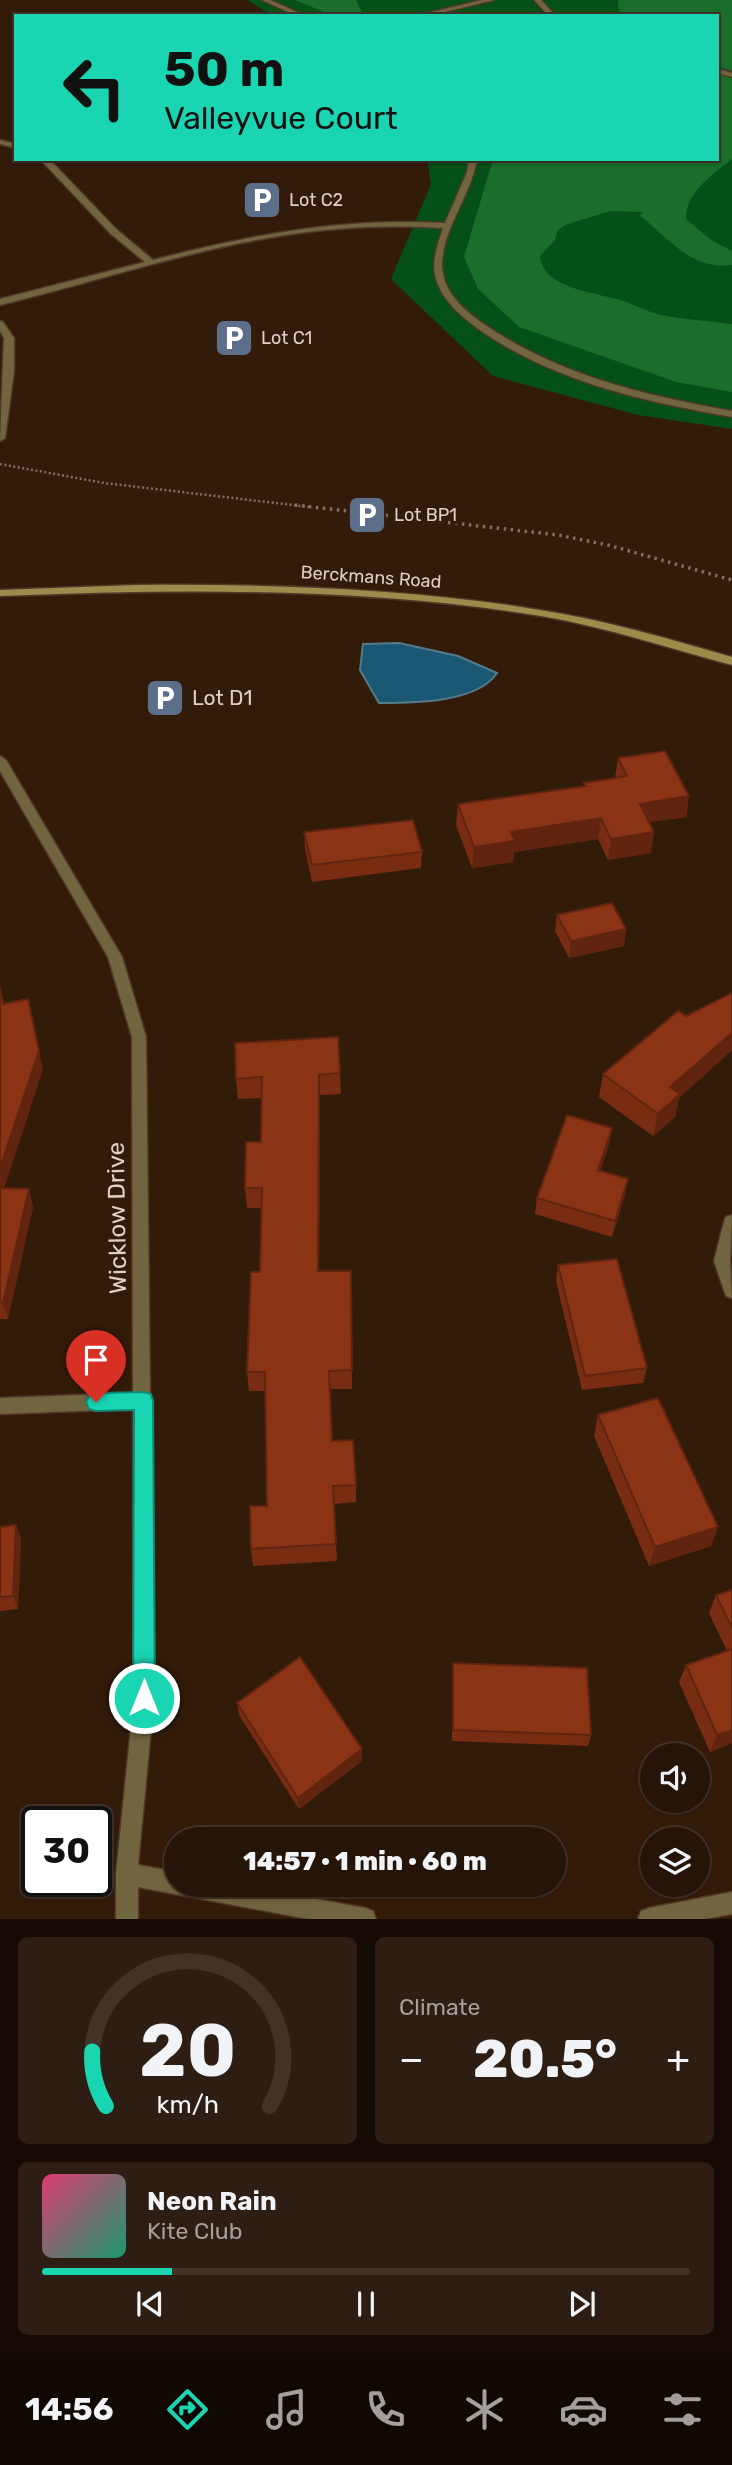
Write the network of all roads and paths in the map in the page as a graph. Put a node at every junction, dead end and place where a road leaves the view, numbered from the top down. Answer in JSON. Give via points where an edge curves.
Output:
{"nodes":[{"id":1,"x":265,"y":0,"type":"edge"},
{"id":2,"x":489,"y":0,"type":"edge"},
{"id":3,"x":537,"y":0,"type":"edge"},
{"id":4,"x":298,"y":14,"type":"edge"},
{"id":5,"x":427,"y":14,"type":"edge"},
{"id":6,"x":550,"y":14,"type":"edge"},
{"id":7,"x":46,"y":161,"type":"edge"},
{"id":8,"x":473,"y":161,"type":"edge"},
{"id":9,"x":450,"y":226,"type":"junction"},
{"id":10,"x":150,"y":262,"type":"junction"},
{"id":11,"x":0,"y":302,"type":"edge"},
{"id":12,"x":0,"y":324,"type":"edge"},
{"id":13,"x":732,"y":414,"type":"edge"},
{"id":14,"x":0,"y":438,"type":"edge"},
{"id":15,"x":0,"y":464,"type":"edge"},
{"id":16,"x":732,"y":580,"type":"edge"},
{"id":17,"x":0,"y":593,"type":"edge"},
{"id":18,"x":732,"y":660,"type":"edge"},
{"id":19,"x":0,"y":760,"type":"edge"},
{"id":20,"x":732,"y":1222,"type":"edge"},
{"id":21,"x":732,"y":1291,"type":"edge"},
{"id":22,"x":144,"y":1401,"type":"junction"},
{"id":23,"x":0,"y":1406,"type":"edge"},
{"id":24,"x":127,"y":1874,"type":"junction"},
{"id":25,"x":164,"y":1881,"type":"edge"},
{"id":26,"x":248,"y":1897,"type":"edge"},
{"id":27,"x":732,"y":1903,"type":"edge"},
{"id":28,"x":127,"y":1919,"type":"edge"},
{"id":29,"x":365,"y":1919,"type":"edge"},
{"id":30,"x":649,"y":1919,"type":"edge"}],
"edges":[{"from":1,"to":4,"type":"street"},
{"from":2,"to":5,"type":"street"},
{"from":3,"to":6,"type":"street"},
{"from":7,"to":10,"type":"street"},
{"from":8,"to":9,"type":"street"},
{"from":9,"to":10,"type":"street","via":[[391,221],[310,230],[220,244]]},
{"from":9,"to":13,"type":"street","via":[[438,263],[441,279],[453,304],[507,345],[546,366],[603,387]]},
{"from":10,"to":11,"type":"street"},
{"from":12,"to":14,"type":"street","via":[[9,338],[9,371]]},
{"from":15,"to":16,"type":"path","via":[[104,484],[558,535]]},
{"from":17,"to":18,"type":"main road","name":"Berckmans Road","via":[[193,586],[388,593],[542,613]]},
{"from":19,"to":22,"type":"street","name":"Wicklow Drive","via":[[115,957],[139,1037]]},
{"from":20,"to":21,"type":"street","via":[[722,1261]]},
{"from":22,"to":23,"type":"street"},
{"from":22,"to":24,"type":"street","name":"Wicklow Drive","via":[[144,1698]]},
{"from":24,"to":25,"type":"street"},
{"from":24,"to":28,"type":"street","name":"Wicklow Drive"},
{"from":26,"to":29,"type":"street"},
{"from":27,"to":30,"type":"street"}]}
